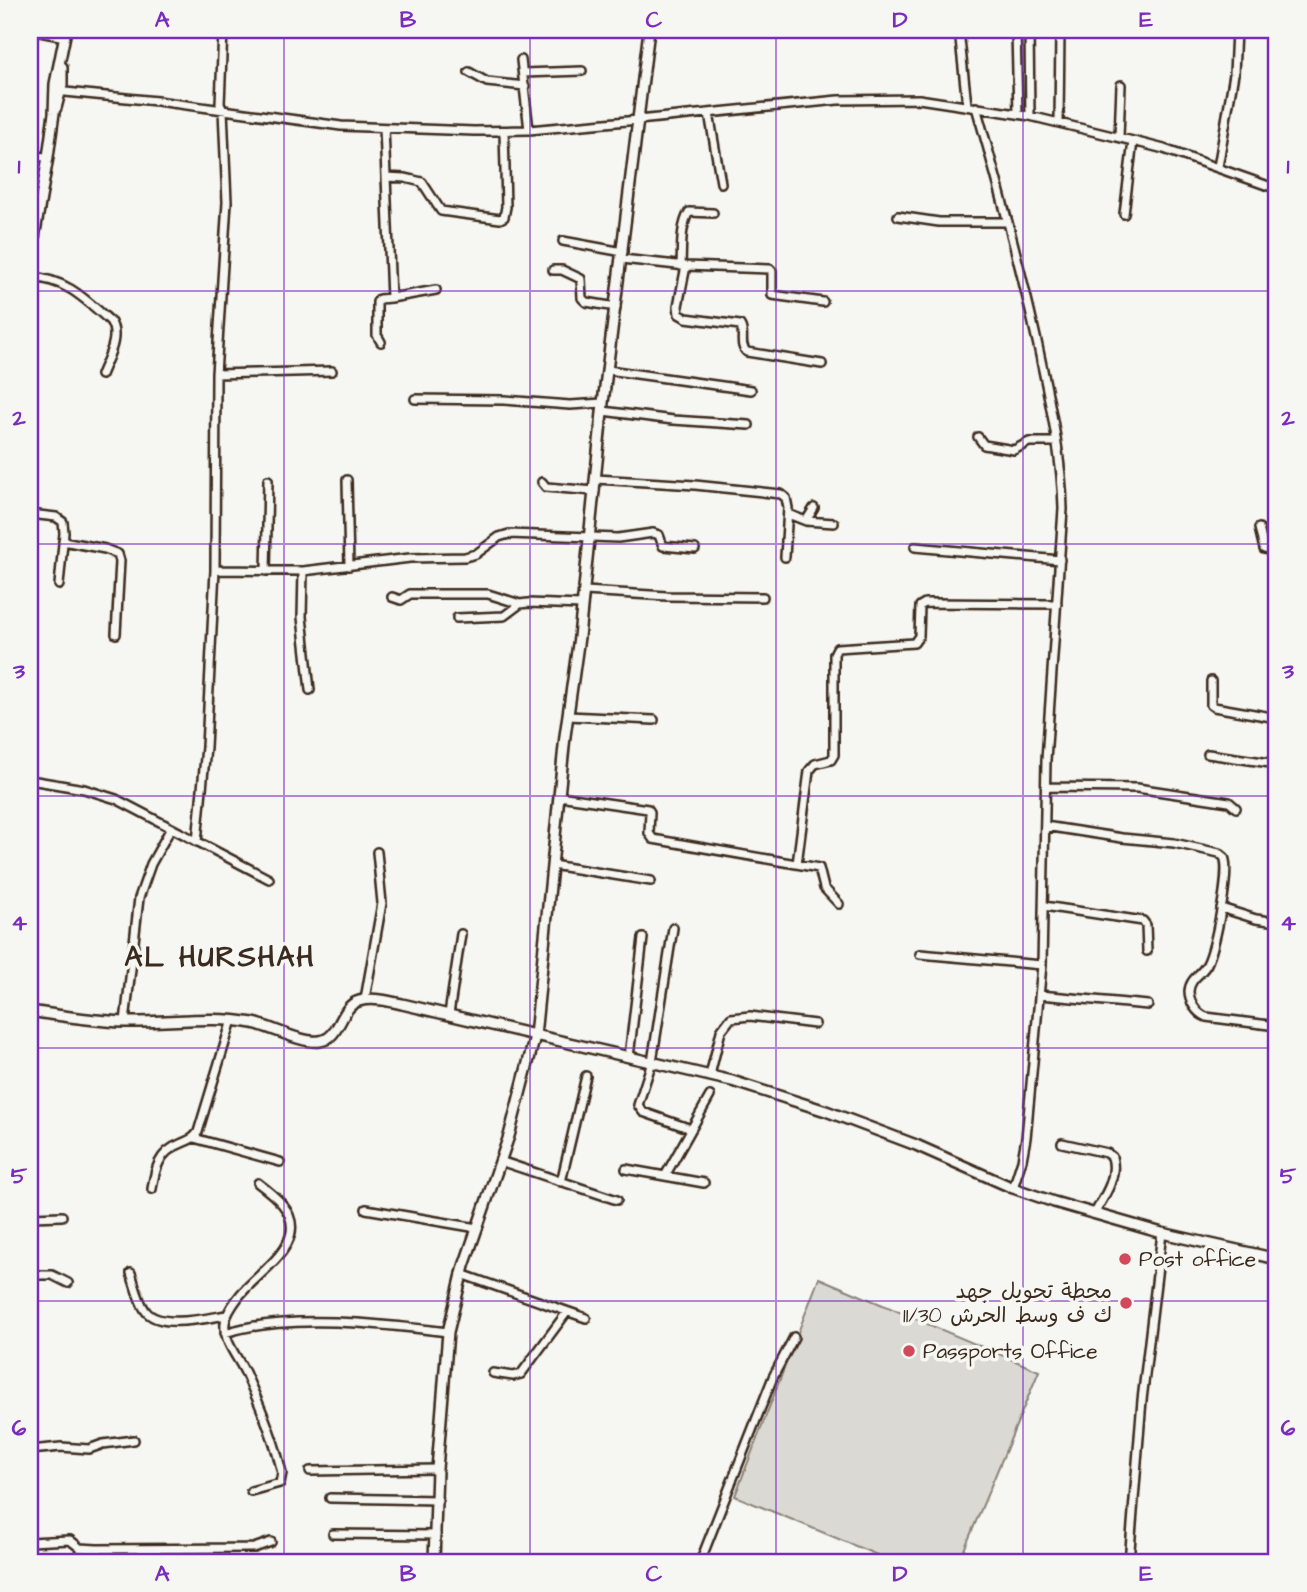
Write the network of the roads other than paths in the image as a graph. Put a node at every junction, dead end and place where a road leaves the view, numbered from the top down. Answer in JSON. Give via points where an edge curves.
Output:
{"nodes":[{"id":1,"x":30,"y":30,"type":"edge"},
{"id":2,"x":223,"y":30,"type":"edge"},
{"id":3,"x":649,"y":30,"type":"edge"},
{"id":4,"x":959,"y":30,"type":"edge"},
{"id":5,"x":1029,"y":30,"type":"edge"},
{"id":6,"x":1060,"y":30,"type":"edge"},
{"id":7,"x":1070,"y":30,"type":"edge"},
{"id":8,"x":1124,"y":30,"type":"edge"},
{"id":9,"x":1236,"y":30,"type":"edge"},
{"id":10,"x":1016,"y":32,"type":"dead end"},
{"id":11,"x":66,"y":33,"type":"edge"},
{"id":12,"x":520,"y":60,"type":"dead end"},
{"id":13,"x":469,"y":72,"type":"dead end"},
{"id":14,"x":582,"y":72,"type":"dead end"},
{"id":15,"x":523,"y":73,"type":"junction"},
{"id":16,"x":1121,"y":85,"type":"dead end"},
{"id":17,"x":525,"y":86,"type":"junction"},
{"id":18,"x":58,"y":88,"type":"junction"},
{"id":19,"x":967,"y":105,"type":"junction"},
{"id":20,"x":976,"y":107,"type":"junction"},
{"id":21,"x":223,"y":110,"type":"junction"},
{"id":22,"x":709,"y":113,"type":"junction"},
{"id":23,"x":1018,"y":114,"type":"junction"},
{"id":24,"x":1030,"y":116,"type":"junction"},
{"id":25,"x":638,"y":120,"type":"junction"},
{"id":26,"x":1059,"y":123,"type":"junction"},
{"id":27,"x":384,"y":128,"type":"junction"},
{"id":28,"x":529,"y":130,"type":"junction"},
{"id":29,"x":503,"y":131,"type":"junction"},
{"id":30,"x":1119,"y":137,"type":"junction"},
{"id":31,"x":1133,"y":141,"type":"junction"},
{"id":32,"x":30,"y":156,"type":"edge"},
{"id":33,"x":48,"y":157,"type":"junction"},
{"id":34,"x":1218,"y":167,"type":"junction"},
{"id":35,"x":386,"y":177,"type":"junction"},
{"id":36,"x":721,"y":183,"type":"dead end"},
{"id":37,"x":1277,"y":189,"type":"edge"},
{"id":38,"x":713,"y":213,"type":"dead end"},
{"id":39,"x":1124,"y":214,"type":"dead end"},
{"id":40,"x":898,"y":216,"type":"dead end"},
{"id":41,"x":1008,"y":222,"type":"junction"},
{"id":42,"x":563,"y":241,"type":"dead end"},
{"id":43,"x":623,"y":255,"type":"junction"},
{"id":44,"x":30,"y":261,"type":"edge"},
{"id":45,"x":684,"y":266,"type":"junction"},
{"id":46,"x":553,"y":270,"type":"dead end"},
{"id":47,"x":30,"y":277,"type":"edge"},
{"id":48,"x":436,"y":290,"type":"dead end"},
{"id":49,"x":391,"y":299,"type":"junction"},
{"id":50,"x":824,"y":302,"type":"dead end"},
{"id":51,"x":616,"y":307,"type":"junction"},
{"id":52,"x":381,"y":342,"type":"dead end"},
{"id":53,"x":822,"y":364,"type":"dead end"},
{"id":54,"x":608,"y":370,"type":"junction"},
{"id":55,"x":332,"y":371,"type":"dead end"},
{"id":56,"x":216,"y":374,"type":"junction"},
{"id":57,"x":101,"y":375,"type":"dead end"},
{"id":58,"x":751,"y":390,"type":"dead end"},
{"id":59,"x":415,"y":398,"type":"dead end"},
{"id":60,"x":603,"y":407,"type":"junction"},
{"id":61,"x":749,"y":425,"type":"dead end"},
{"id":62,"x":978,"y":436,"type":"dead end"},
{"id":63,"x":1056,"y":443,"type":"junction"},
{"id":64,"x":596,"y":479,"type":"junction"},
{"id":65,"x":268,"y":480,"type":"dead end"},
{"id":66,"x":347,"y":480,"type":"dead end"},
{"id":67,"x":542,"y":482,"type":"dead end"},
{"id":68,"x":594,"y":491,"type":"junction"},
{"id":69,"x":814,"y":508,"type":"dead end"},
{"id":70,"x":30,"y":514,"type":"edge"},
{"id":71,"x":788,"y":514,"type":"junction"},
{"id":72,"x":806,"y":521,"type":"junction"},
{"id":73,"x":834,"y":523,"type":"dead end"},
{"id":74,"x":1259,"y":527,"type":"dead end"},
{"id":75,"x":590,"y":538,"type":"junction"},
{"id":76,"x":63,"y":541,"type":"junction"},
{"id":77,"x":915,"y":547,"type":"dead end"},
{"id":78,"x":695,"y":549,"type":"dead end"},
{"id":79,"x":1277,"y":551,"type":"edge"},
{"id":80,"x":785,"y":557,"type":"dead end"},
{"id":81,"x":1060,"y":560,"type":"junction"},
{"id":82,"x":349,"y":566,"type":"junction"},
{"id":83,"x":215,"y":570,"type":"junction"},
{"id":84,"x":266,"y":571,"type":"junction"},
{"id":85,"x":303,"y":571,"type":"junction"},
{"id":86,"x":59,"y":584,"type":"dead end"},
{"id":87,"x":584,"y":591,"type":"junction"},
{"id":88,"x":392,"y":597,"type":"dead end"},
{"id":89,"x":763,"y":597,"type":"dead end"},
{"id":90,"x":520,"y":604,"type":"junction"},
{"id":91,"x":1057,"y":604,"type":"junction"},
{"id":92,"x":582,"y":605,"type":"junction"},
{"id":93,"x":457,"y":618,"type":"dead end"},
{"id":94,"x":116,"y":634,"type":"dead end"},
{"id":95,"x":1211,"y":681,"type":"dead end"},
{"id":96,"x":310,"y":691,"type":"dead end"},
{"id":97,"x":568,"y":716,"type":"junction"},
{"id":98,"x":1277,"y":718,"type":"edge"},
{"id":99,"x":654,"y":720,"type":"dead end"},
{"id":100,"x":1208,"y":754,"type":"dead end"},
{"id":101,"x":1277,"y":764,"type":"edge"},
{"id":102,"x":30,"y":780,"type":"edge"},
{"id":103,"x":1046,"y":787,"type":"junction"},
{"id":104,"x":559,"y":796,"type":"junction"},
{"id":105,"x":1236,"y":808,"type":"dead end"},
{"id":106,"x":1045,"y":826,"type":"junction"},
{"id":107,"x":171,"y":828,"type":"junction"},
{"id":108,"x":197,"y":842,"type":"junction"},
{"id":109,"x":377,"y":852,"type":"dead end"},
{"id":110,"x":552,"y":864,"type":"junction"},
{"id":111,"x":797,"y":864,"type":"junction"},
{"id":112,"x":269,"y":879,"type":"dead end"},
{"id":113,"x":651,"y":880,"type":"dead end"},
{"id":114,"x":839,"y":904,"type":"dead end"},
{"id":115,"x":1044,"y":906,"type":"junction"},
{"id":116,"x":1221,"y":908,"type":"junction"},
{"id":117,"x":1277,"y":922,"type":"edge"},
{"id":118,"x":673,"y":928,"type":"dead end"},
{"id":119,"x":461,"y":934,"type":"dead end"},
{"id":120,"x":643,"y":938,"type":"dead end"},
{"id":121,"x":1147,"y":951,"type":"dead end"},
{"id":122,"x":920,"y":954,"type":"dead end"},
{"id":123,"x":1042,"y":965,"type":"junction"},
{"id":124,"x":1040,"y":995,"type":"junction"},
{"id":125,"x":365,"y":999,"type":"junction"},
{"id":126,"x":1149,"y":1005,"type":"dead end"},
{"id":127,"x":30,"y":1011,"type":"edge"},
{"id":128,"x":449,"y":1014,"type":"junction"},
{"id":129,"x":232,"y":1020,"type":"junction"},
{"id":130,"x":125,"y":1022,"type":"junction"},
{"id":131,"x":814,"y":1024,"type":"dead end"},
{"id":132,"x":1277,"y":1026,"type":"edge"},
{"id":133,"x":535,"y":1036,"type":"junction"},
{"id":134,"x":629,"y":1057,"type":"junction"},
{"id":135,"x":652,"y":1062,"type":"junction"},
{"id":136,"x":710,"y":1075,"type":"junction"},
{"id":137,"x":586,"y":1076,"type":"dead end"},
{"id":138,"x":710,"y":1096,"type":"dead end"},
{"id":139,"x":691,"y":1129,"type":"junction"},
{"id":140,"x":194,"y":1138,"type":"junction"},
{"id":141,"x":1062,"y":1143,"type":"dead end"},
{"id":142,"x":500,"y":1161,"type":"junction"},
{"id":143,"x":280,"y":1162,"type":"dead end"},
{"id":144,"x":626,"y":1169,"type":"dead end"},
{"id":145,"x":665,"y":1176,"type":"junction"},
{"id":146,"x":258,"y":1182,"type":"dead end"},
{"id":147,"x":561,"y":1182,"type":"junction"},
{"id":148,"x":704,"y":1183,"type":"dead end"},
{"id":149,"x":1013,"y":1188,"type":"junction"},
{"id":150,"x":152,"y":1189,"type":"dead end"},
{"id":151,"x":617,"y":1200,"type":"dead end"},
{"id":152,"x":366,"y":1209,"type":"dead end"},
{"id":153,"x":1094,"y":1214,"type":"junction"},
{"id":154,"x":62,"y":1216,"type":"dead end"},
{"id":155,"x":30,"y":1217,"type":"edge"},
{"id":156,"x":477,"y":1228,"type":"junction"},
{"id":157,"x":1162,"y":1233,"type":"junction"},
{"id":158,"x":1277,"y":1259,"type":"edge"},
{"id":159,"x":131,"y":1273,"type":"dead end"},
{"id":160,"x":30,"y":1275,"type":"edge"},
{"id":161,"x":461,"y":1275,"type":"junction"},
{"id":162,"x":68,"y":1283,"type":"dead end"},
{"id":163,"x":567,"y":1312,"type":"junction"},
{"id":164,"x":227,"y":1315,"type":"junction"},
{"id":165,"x":586,"y":1318,"type":"dead end"},
{"id":166,"x":448,"y":1332,"type":"junction"},
{"id":167,"x":225,"y":1333,"type":"junction"},
{"id":168,"x":794,"y":1336,"type":"dead end"},
{"id":169,"x":492,"y":1373,"type":"dead end"},
{"id":170,"x":134,"y":1440,"type":"dead end"},
{"id":171,"x":30,"y":1450,"type":"edge"},
{"id":172,"x":437,"y":1469,"type":"junction"},
{"id":173,"x":310,"y":1471,"type":"dead end"},
{"id":174,"x":251,"y":1491,"type":"dead end"},
{"id":175,"x":330,"y":1498,"type":"dead end"},
{"id":176,"x":438,"y":1500,"type":"junction"},
{"id":177,"x":333,"y":1534,"type":"dead end"},
{"id":178,"x":436,"y":1535,"type":"junction"},
{"id":179,"x":30,"y":1542,"type":"edge"},
{"id":180,"x":271,"y":1542,"type":"dead end"},
{"id":181,"x":434,"y":1562,"type":"edge"},
{"id":182,"x":700,"y":1562,"type":"edge"},
{"id":183,"x":1129,"y":1562,"type":"edge"}],
"edges":[{"from":1,"to":11,"type":"street"},
{"from":2,"to":21,"type":"street"},
{"from":3,"to":25,"type":"street"},
{"from":4,"to":19,"type":"street"},
{"from":5,"to":24,"type":"street"},
{"from":6,"to":26,"type":"street"},
{"from":7,"to":8,"type":"street"},
{"from":9,"to":34,"type":"street","via":[[1234,74]]},
{"from":10,"to":23,"type":"street"},
{"from":11,"to":18,"type":"street"},
{"from":12,"to":15,"type":"street"},
{"from":13,"to":17,"type":"street","via":[[487,82]]},
{"from":14,"to":15,"type":"street"},
{"from":15,"to":17,"type":"street"},
{"from":16,"to":30,"type":"street"},
{"from":17,"to":28,"type":"street"},
{"from":18,"to":21,"type":"street"},
{"from":18,"to":33,"type":"street"},
{"from":19,"to":20,"type":"street"},
{"from":19,"to":22,"type":"street","via":[[868,99]]},
{"from":20,"to":23,"type":"street"},
{"from":20,"to":41,"type":"street"},
{"from":21,"to":27,"type":"street"},
{"from":21,"to":56,"type":"street","via":[[227,202]]},
{"from":22,"to":25,"type":"street"},
{"from":22,"to":36,"type":"street"},
{"from":23,"to":24,"type":"street"},
{"from":24,"to":26,"type":"street"},
{"from":25,"to":28,"type":"street"},
{"from":25,"to":43,"type":"street"},
{"from":26,"to":30,"type":"street"},
{"from":27,"to":29,"type":"street"},
{"from":27,"to":35,"type":"street"},
{"from":28,"to":29,"type":"street"},
{"from":29,"to":35,"type":"street","via":[[506,207],[500,219],[441,211],[422,182]]},
{"from":30,"to":31,"type":"street"},
{"from":31,"to":34,"type":"street"},
{"from":31,"to":39,"type":"street"},
{"from":32,"to":33,"type":"street"},
{"from":33,"to":44,"type":"street"},
{"from":34,"to":37,"type":"street"},
{"from":35,"to":49,"type":"street"},
{"from":38,"to":45,"type":"street","via":[[687,215]]},
{"from":40,"to":41,"type":"street","via":[[939,222]]},
{"from":41,"to":63,"type":"street"},
{"from":42,"to":43,"type":"street"},
{"from":43,"to":45,"type":"street"},
{"from":43,"to":51,"type":"street"},
{"from":45,"to":50,"type":"street","via":[[769,268],[772,295]]},
{"from":45,"to":53,"type":"street","via":[[678,306],[682,316],[740,325],[747,352]]},
{"from":46,"to":51,"type":"street","via":[[581,279],[586,302]]},
{"from":47,"to":57,"type":"street","via":[[69,286],[114,326]]},
{"from":48,"to":49,"type":"street"},
{"from":49,"to":52,"type":"street","via":[[377,302]]},
{"from":51,"to":54,"type":"street"},
{"from":54,"to":58,"type":"street"},
{"from":54,"to":60,"type":"street"},
{"from":55,"to":56,"type":"street"},
{"from":56,"to":83,"type":"street"},
{"from":59,"to":60,"type":"street"},
{"from":60,"to":61,"type":"street","via":[[673,420]]},
{"from":60,"to":64,"type":"street"},
{"from":62,"to":63,"type":"street","via":[[984,444],[1014,450],[1029,442]]},
{"from":63,"to":81,"type":"street","via":[[1063,485]]},
{"from":64,"to":68,"type":"street"},
{"from":64,"to":71,"type":"street","via":[[776,493],[786,498]]},
{"from":65,"to":84,"type":"street"},
{"from":66,"to":82,"type":"street"},
{"from":67,"to":68,"type":"street","via":[[546,487]]},
{"from":68,"to":75,"type":"street"},
{"from":69,"to":72,"type":"street"},
{"from":70,"to":76,"type":"street","via":[[60,519]]},
{"from":71,"to":72,"type":"street"},
{"from":71,"to":80,"type":"street"},
{"from":72,"to":73,"type":"street"},
{"from":74,"to":79,"type":"street","via":[[1264,549]]},
{"from":75,"to":78,"type":"street","via":[[656,533],[663,546]]},
{"from":75,"to":82,"type":"street","via":[[506,534],[471,555]]},
{"from":75,"to":87,"type":"street"},
{"from":76,"to":86,"type":"street"},
{"from":76,"to":94,"type":"street","via":[[118,554]]},
{"from":77,"to":81,"type":"street"},
{"from":81,"to":91,"type":"street"},
{"from":82,"to":85,"type":"street"},
{"from":83,"to":84,"type":"street"},
{"from":83,"to":108,"type":"street"},
{"from":84,"to":85,"type":"street"},
{"from":85,"to":96,"type":"street"},
{"from":87,"to":89,"type":"street"},
{"from":87,"to":92,"type":"street"},
{"from":88,"to":90,"type":"street","via":[[488,594]]},
{"from":90,"to":92,"type":"street"},
{"from":90,"to":93,"type":"street","via":[[504,616]]},
{"from":91,"to":103,"type":"street"},
{"from":91,"to":111,"type":"street","via":[[925,603],[920,607],[919,636],[914,642],[837,648],[834,755],[809,771]]},
{"from":92,"to":97,"type":"street"},
{"from":95,"to":98,"type":"street","via":[[1214,707]]},
{"from":97,"to":99,"type":"street"},
{"from":97,"to":104,"type":"street"},
{"from":100,"to":101,"type":"street"},
{"from":102,"to":107,"type":"street","via":[[99,792]]},
{"from":103,"to":105,"type":"street","via":[[1150,789],[1229,802]]},
{"from":103,"to":106,"type":"street"},
{"from":104,"to":110,"type":"street"},
{"from":104,"to":111,"type":"street","via":[[648,809],[653,839]]},
{"from":106,"to":115,"type":"street"},
{"from":106,"to":116,"type":"street","via":[[1219,853],[1227,863]]},
{"from":107,"to":108,"type":"street"},
{"from":107,"to":130,"type":"street","via":[[139,898]]},
{"from":108,"to":112,"type":"street"},
{"from":109,"to":125,"type":"street","via":[[382,903]]},
{"from":110,"to":113,"type":"street"},
{"from":110,"to":133,"type":"street"},
{"from":111,"to":114,"type":"street","via":[[819,868],[824,888]]},
{"from":115,"to":121,"type":"street","via":[[1143,921]]},
{"from":115,"to":123,"type":"street"},
{"from":116,"to":117,"type":"street"},
{"from":116,"to":132,"type":"street","via":[[1207,964],[1190,988],[1191,1000],[1206,1017]]},
{"from":118,"to":135,"type":"street"},
{"from":119,"to":128,"type":"street"},
{"from":120,"to":134,"type":"street"},
{"from":122,"to":123,"type":"street"},
{"from":123,"to":124,"type":"street"},
{"from":124,"to":126,"type":"street"},
{"from":124,"to":149,"type":"street","via":[[1026,1138]]},
{"from":125,"to":128,"type":"street"},
{"from":125,"to":129,"type":"street","via":[[353,1003],[331,1035],[320,1041]]},
{"from":127,"to":130,"type":"street"},
{"from":128,"to":133,"type":"street"},
{"from":129,"to":130,"type":"street"},
{"from":129,"to":140,"type":"street"},
{"from":131,"to":136,"type":"street","via":[[732,1018],[721,1031]]},
{"from":133,"to":134,"type":"street"},
{"from":133,"to":142,"type":"street"},
{"from":134,"to":135,"type":"street"},
{"from":135,"to":136,"type":"street"},
{"from":135,"to":139,"type":"street","via":[[639,1109]]},
{"from":136,"to":149,"type":"street","via":[[866,1126]]},
{"from":137,"to":147,"type":"street"},
{"from":138,"to":139,"type":"street"},
{"from":139,"to":145,"type":"street"},
{"from":140,"to":143,"type":"street"},
{"from":140,"to":150,"type":"street","via":[[161,1157]]},
{"from":141,"to":153,"type":"street","via":[[1112,1157],[1112,1180]]},
{"from":142,"to":147,"type":"street"},
{"from":142,"to":156,"type":"street"},
{"from":144,"to":145,"type":"street"},
{"from":145,"to":148,"type":"street"},
{"from":146,"to":164,"type":"street","via":[[285,1207],[290,1239],[285,1251],[250,1283]]},
{"from":147,"to":151,"type":"street"},
{"from":149,"to":153,"type":"street"},
{"from":152,"to":156,"type":"street"},
{"from":153,"to":157,"type":"street"},
{"from":154,"to":155,"type":"street"},
{"from":156,"to":161,"type":"street"},
{"from":157,"to":158,"type":"street"},
{"from":157,"to":183,"type":"street"},
{"from":159,"to":164,"type":"street","via":[[145,1310],[153,1317],[180,1321]]},
{"from":160,"to":162,"type":"street","via":[[52,1275]]},
{"from":161,"to":163,"type":"street"},
{"from":161,"to":166,"type":"street"},
{"from":163,"to":165,"type":"street"},
{"from":163,"to":169,"type":"street","via":[[521,1374]]},
{"from":164,"to":167,"type":"street"},
{"from":166,"to":167,"type":"street","via":[[320,1322]]},
{"from":166,"to":172,"type":"street"},
{"from":167,"to":174,"type":"street","via":[[248,1378],[282,1473],[280,1483]]},
{"from":168,"to":182,"type":"street","via":[[773,1377]]},
{"from":170,"to":171,"type":"street","via":[[89,1449]]},
{"from":172,"to":173,"type":"street"},
{"from":172,"to":176,"type":"street"},
{"from":175,"to":176,"type":"street"},
{"from":176,"to":178,"type":"street"},
{"from":177,"to":178,"type":"street"},
{"from":178,"to":181,"type":"street"},
{"from":179,"to":180,"type":"street","via":[[70,1540],[80,1548],[97,1549],[254,1548]]}]}
